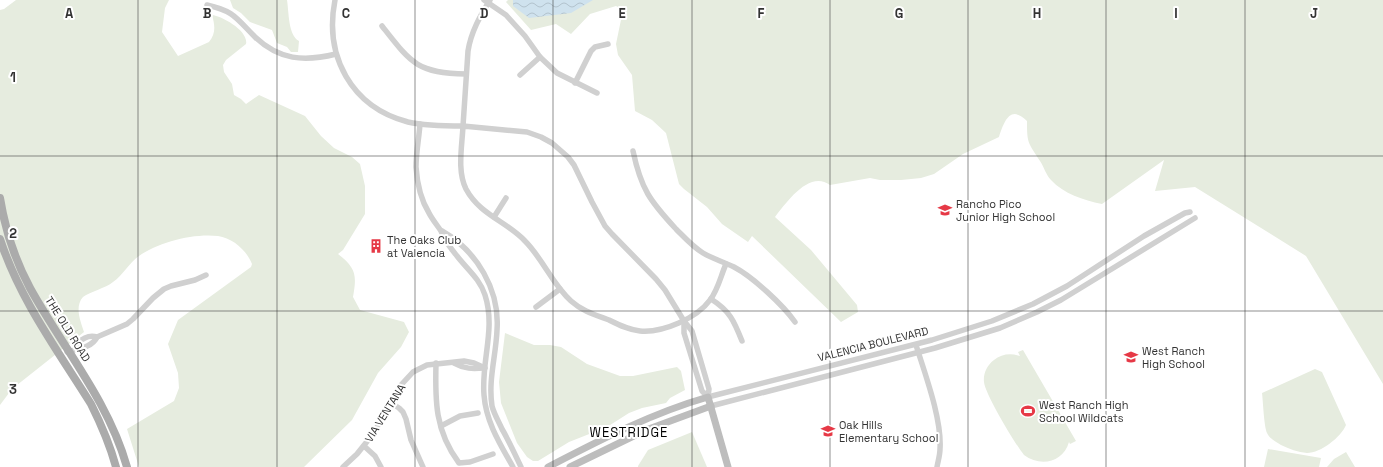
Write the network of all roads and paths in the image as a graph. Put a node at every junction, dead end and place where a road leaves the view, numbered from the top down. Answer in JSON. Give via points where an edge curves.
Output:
{"nodes":[{"id":1,"x":335,"y":0,"type":"edge"},
{"id":2,"x":487,"y":1,"type":"edge"},
{"id":3,"x":207,"y":5,"type":"dead end"},
{"id":4,"x":382,"y":26,"type":"dead end"},
{"id":5,"x":608,"y":44,"type":"dead end"},
{"id":6,"x":336,"y":54,"type":"junction"},
{"id":7,"x":540,"y":57,"type":"junction"},
{"id":8,"x":466,"y":74,"type":"junction"},
{"id":9,"x":520,"y":74,"type":"dead end"},
{"id":10,"x":575,"y":82,"type":"junction"},
{"id":11,"x":597,"y":93,"type":"dead end"},
{"id":12,"x":420,"y":124,"type":"junction"},
{"id":13,"x":463,"y":126,"type":"junction"},
{"id":14,"x":633,"y":151,"type":"dead end"},
{"id":15,"x":0,"y":198,"type":"edge"},
{"id":16,"x":506,"y":198,"type":"dead end"},
{"id":17,"x":1190,"y":212,"type":"dead end"},
{"id":18,"x":494,"y":217,"type":"junction"},
{"id":19,"x":1195,"y":218,"type":"dead end"},
{"id":20,"x":441,"y":231,"type":"junction"},
{"id":21,"x":0,"y":240,"type":"edge"},
{"id":22,"x":726,"y":264,"type":"junction"},
{"id":23,"x":206,"y":275,"type":"dead end"},
{"id":24,"x":560,"y":289,"type":"junction"},
{"id":25,"x":711,"y":299,"type":"junction"},
{"id":26,"x":536,"y":307,"type":"dead end"},
{"id":27,"x":684,"y":321,"type":"junction"},
{"id":28,"x":795,"y":322,"type":"dead end"},
{"id":29,"x":742,"y":341,"type":"dead end"},
{"id":30,"x":916,"y":344,"type":"junction"},
{"id":31,"x":69,"y":351,"type":"junction"},
{"id":32,"x":918,"y":353,"type":"junction"},
{"id":33,"x":60,"y":356,"type":"junction"},
{"id":34,"x":436,"y":363,"type":"junction"},
{"id":35,"x":485,"y":368,"type":"junction"},
{"id":36,"x":492,"y":368,"type":"junction"},
{"id":37,"x":94,"y":392,"type":"junction"},
{"id":38,"x":86,"y":397,"type":"junction"},
{"id":39,"x":708,"y":397,"type":"junction"},
{"id":40,"x":391,"y":403,"type":"junction"},
{"id":41,"x":711,"y":406,"type":"junction"},
{"id":42,"x":478,"y":413,"type":"dead end"},
{"id":43,"x":441,"y":426,"type":"junction"},
{"id":44,"x":364,"y":446,"type":"junction"},
{"id":45,"x":493,"y":454,"type":"dead end"},
{"id":46,"x":116,"y":467,"type":"edge"},
{"id":47,"x":127,"y":467,"type":"edge"},
{"id":48,"x":343,"y":467,"type":"edge"},
{"id":49,"x":381,"y":467,"type":"edge"},
{"id":50,"x":423,"y":467,"type":"edge"},
{"id":51,"x":513,"y":467,"type":"edge"},
{"id":52,"x":521,"y":467,"type":"edge"},
{"id":53,"x":548,"y":467,"type":"edge"},
{"id":54,"x":570,"y":467,"type":"edge"},
{"id":55,"x":728,"y":467,"type":"edge"},
{"id":56,"x":937,"y":467,"type":"edge"}],
"edges":[{"from":1,"to":6,"type":"street","via":[[332,35]]},
{"from":2,"to":7,"type":"street","via":[[516,25]]},
{"from":2,"to":8,"type":"street","via":[[470,40]]},
{"from":3,"to":6,"type":"street","via":[[230,12],[256,38],[276,52],[300,59]]},
{"from":4,"to":8,"type":"street","via":[[408,58],[417,65],[437,72]]},
{"from":5,"to":10,"type":"street","via":[[595,47],[591,51]]},
{"from":6,"to":12,"type":"street","via":[[352,84],[372,105],[397,118]]},
{"from":7,"to":9,"type":"street"},
{"from":7,"to":10,"type":"street","via":[[557,73]]},
{"from":8,"to":13,"type":"street"},
{"from":10,"to":11,"type":"street"},
{"from":12,"to":13,"type":"street"},
{"from":12,"to":20,"type":"street","via":[[416,166],[419,184],[428,212]]},
{"from":13,"to":18,"type":"street","via":[[461,165],[464,183],[477,205]]},
{"from":13,"to":27,"type":"street","via":[[527,132],[560,149],[574,165],[605,226],[656,279]]},
{"from":14,"to":22,"type":"street","via":[[643,186],[658,210],[696,248]]},
{"from":15,"to":31,"type":"main road","name":"THE OLD ROAD","via":[[9,237],[22,270]]},
{"from":16,"to":18,"type":"street"},
{"from":17,"to":30,"type":"street","name":"VALENCIA BOULEVARD","via":[[1144,236],[1067,286],[1033,304],[976,327]]},
{"from":18,"to":24,"type":"street","via":[[525,241]]},
{"from":19,"to":32,"type":"street","name":"VALENCIA BOULEVARD","via":[[1082,289],[1037,312],[980,335]]},
{"from":20,"to":35,"type":"street","via":[[465,267],[478,280],[485,294],[490,324]]},
{"from":20,"to":36,"type":"street","via":[[476,261],[492,292],[497,323]]},
{"from":21,"to":33,"type":"main road","name":"THE OLD ROAD","via":[[23,295]]},
{"from":22,"to":25,"type":"street"},
{"from":22,"to":28,"type":"street","via":[[750,278],[784,308]]},
{"from":23,"to":31,"type":"street","via":[[164,289],[126,324],[96,337],[95,341],[85,348]]},
{"from":24,"to":26,"type":"street"},
{"from":24,"to":27,"type":"street","via":[[578,307],[632,330],[651,331]]},
{"from":25,"to":27,"type":"street"},
{"from":25,"to":29,"type":"street","via":[[731,316]]},
{"from":27,"to":39,"type":"street","via":[[695,340],[709,389]]},
{"from":30,"to":32,"type":"street"},
{"from":30,"to":39,"type":"street","name":"VALENCIA BOULEVARD"},
{"from":31,"to":33,"type":"street"},
{"from":31,"to":37,"type":"main road","name":"THE OLD ROAD"},
{"from":32,"to":41,"type":"street","name":"VALENCIA BOULEVARD"},
{"from":32,"to":56,"type":"street","via":[[940,433]]},
{"from":33,"to":38,"type":"main road","name":"THE OLD ROAD"},
{"from":34,"to":35,"type":"street","name":"VIA VENTANA","via":[[454,363],[463,368]]},
{"from":34,"to":40,"type":"street","name":"VIA VENTANA","via":[[413,372],[401,385]]},
{"from":34,"to":43,"type":"street","via":[[436,406]]},
{"from":35,"to":36,"type":"street","name":"VIA VENTANA"},
{"from":35,"to":51,"type":"street","via":[[483,394],[486,411],[495,437]]},
{"from":36,"to":52,"type":"street","via":[[492,408]]},
{"from":37,"to":38,"type":"street"},
{"from":37,"to":47,"type":"main road","name":"THE OLD ROAD","via":[[110,419]]},
{"from":38,"to":46,"type":"main road","name":"THE OLD ROAD","via":[[100,422]]},
{"from":39,"to":41,"type":"street"},
{"from":39,"to":53,"type":"street","name":"VALENCIA BOULEVARD","via":[[667,410]]},
{"from":40,"to":44,"type":"street","name":"VIA VENTANA"},
{"from":40,"to":50,"type":"street","via":[[403,412],[411,440]]},
{"from":41,"to":54,"type":"street","name":"VALENCIA BOULEVARD","via":[[628,438]]},
{"from":41,"to":55,"type":"street"},
{"from":42,"to":43,"type":"street","via":[[460,416]]},
{"from":43,"to":45,"type":"street","via":[[459,463]]},
{"from":44,"to":48,"type":"street","name":"VIA VENTANA"},
{"from":44,"to":49,"type":"street","via":[[375,456]]}]}
